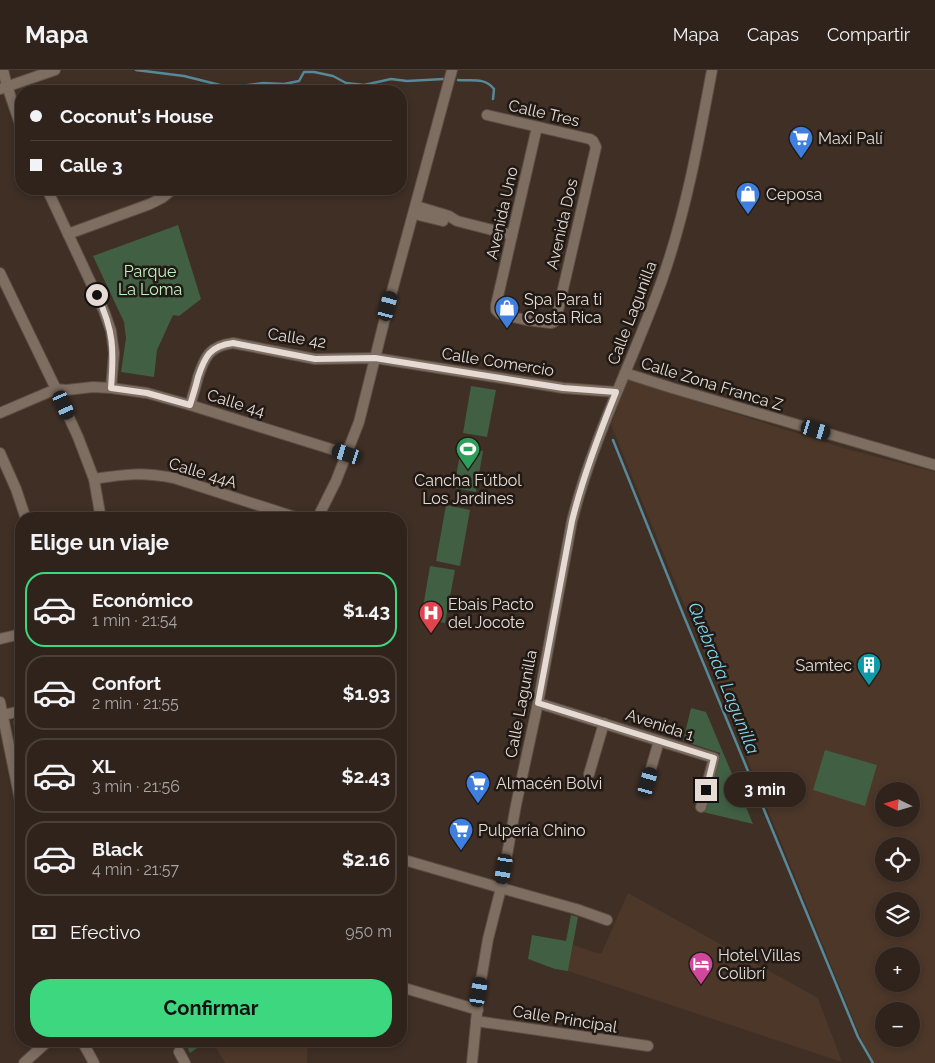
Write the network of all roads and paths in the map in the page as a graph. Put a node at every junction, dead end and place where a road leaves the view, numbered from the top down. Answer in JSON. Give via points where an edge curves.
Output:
{"nodes":[{"id":1,"x":3,"y":70,"type":"edge"},
{"id":2,"x":55,"y":70,"type":"edge"},
{"id":3,"x":452,"y":70,"type":"edge"},
{"id":4,"x":712,"y":70,"type":"edge"},
{"id":5,"x":4,"y":88,"type":"edge"},
{"id":6,"x":15,"y":113,"type":"edge"},
{"id":7,"x":487,"y":115,"type":"dead end"},
{"id":8,"x":537,"y":127,"type":"junction"},
{"id":9,"x":593,"y":141,"type":"joint"},
{"id":10,"x":50,"y":195,"type":"edge"},
{"id":11,"x":166,"y":195,"type":"edge"},
{"id":12,"x":415,"y":210,"type":"junction"},
{"id":13,"x":68,"y":234,"type":"junction"},
{"id":14,"x":512,"y":235,"type":"junction"},
{"id":15,"x":0,"y":273,"type":"edge"},
{"id":16,"x":496,"y":305,"type":"joint"},
{"id":17,"x":375,"y":358,"type":"junction"},
{"id":18,"x":625,"y":373,"type":"junction"},
{"id":19,"x":111,"y":388,"type":"junction"},
{"id":20,"x":56,"y":389,"type":"junction"},
{"id":21,"x":616,"y":392,"type":"junction"},
{"id":22,"x":190,"y":405,"type":"junction"},
{"id":23,"x":0,"y":413,"type":"edge"},
{"id":24,"x":0,"y":453,"type":"edge"},
{"id":25,"x":347,"y":454,"type":"junction"},
{"id":26,"x":935,"y":465,"type":"edge"},
{"id":27,"x":94,"y":479,"type":"junction"},
{"id":28,"x":24,"y":512,"type":"edge"},
{"id":29,"x":100,"y":512,"type":"edge"},
{"id":30,"x":279,"y":512,"type":"edge"},
{"id":31,"x":320,"y":512,"type":"edge"},
{"id":32,"x":15,"y":635,"type":"edge"},
{"id":33,"x":0,"y":639,"type":"edge"},
{"id":34,"x":0,"y":702,"type":"edge"},
{"id":35,"x":538,"y":703,"type":"junction"},
{"id":36,"x":15,"y":712,"type":"edge"},
{"id":37,"x":3,"y":715,"type":"junction"},
{"id":38,"x":604,"y":723,"type":"junction"},
{"id":39,"x":660,"y":741,"type":"junction"},
{"id":40,"x":588,"y":774,"type":"dead end"},
{"id":41,"x":15,"y":775,"type":"edge"},
{"id":42,"x":648,"y":782,"type":"dead end"},
{"id":43,"x":701,"y":806,"type":"dead end"},
{"id":44,"x":407,"y":861,"type":"edge"},
{"id":45,"x":501,"y":888,"type":"junction"},
{"id":46,"x":608,"y":920,"type":"dead end"},
{"id":47,"x":407,"y":989,"type":"edge"},
{"id":48,"x":477,"y":1015,"type":"junction"},
{"id":49,"x":648,"y":1046,"type":"dead end"},
{"id":50,"x":41,"y":1047,"type":"edge"},
{"id":51,"x":85,"y":1047,"type":"edge"},
{"id":52,"x":179,"y":1052,"type":"dead end"},
{"id":53,"x":24,"y":1063,"type":"edge"},
{"id":54,"x":94,"y":1063,"type":"edge"},
{"id":55,"x":185,"y":1063,"type":"edge"},
{"id":56,"x":472,"y":1063,"type":"edge"}],
"edges":[{"from":1,"to":5,"type":"street"},
{"from":2,"to":5,"type":"street"},
{"from":3,"to":12,"type":"street"},
{"from":4,"to":18,"type":"street","name":"Calle Lagunilla","via":[[679,222],[662,279]]},
{"from":5,"to":6,"type":"street"},
{"from":7,"to":8,"type":"street","name":"Calle Tres"},
{"from":8,"to":9,"type":"street","name":"Calle Tres"},
{"from":8,"to":14,"type":"street","name":"Avenida Uno"},
{"from":9,"to":16,"type":"street","name":"Avenida Dos","via":[[596,146],[554,322],[500,314]]},
{"from":10,"to":13,"type":"street"},
{"from":11,"to":13,"type":"street"},
{"from":12,"to":14,"type":"street","via":[[449,216]]},
{"from":12,"to":17,"type":"street"},
{"from":13,"to":19,"type":"street","via":[[111,331],[114,353]]},
{"from":14,"to":16,"type":"street","name":"Avenida Uno"},
{"from":15,"to":20,"type":"street"},
{"from":17,"to":21,"type":"street","name":"Calle Comercio","via":[[563,388]]},
{"from":17,"to":22,"type":"street","name":"Calle 42","via":[[315,359],[225,344],[210,352],[202,364]]},
{"from":17,"to":25,"type":"street","via":[[359,422]]},
{"from":18,"to":21,"type":"street","name":"Calle Lagunilla"},
{"from":18,"to":26,"type":"street","name":"Calle Zona Franca Z"},
{"from":19,"to":20,"type":"street","name":"Calle 44"},
{"from":19,"to":22,"type":"street","name":"Calle 44","via":[[147,393]]},
{"from":20,"to":23,"type":"street","name":"Calle 44"},
{"from":20,"to":27,"type":"street"},
{"from":21,"to":35,"type":"street","name":"Calle Lagunilla","via":[[578,496]]},
{"from":22,"to":25,"type":"street","name":"Calle 44"},
{"from":24,"to":28,"type":"street"},
{"from":25,"to":31,"type":"street"},
{"from":27,"to":29,"type":"street"},
{"from":27,"to":30,"type":"street","name":"Calle 44A","via":[[122,474],[155,474]]},
{"from":32,"to":33,"type":"street"},
{"from":34,"to":37,"type":"street"},
{"from":35,"to":38,"type":"street","name":"Avenida 1"},
{"from":35,"to":45,"type":"street","name":"Calle Lagunilla"},
{"from":36,"to":37,"type":"street"},
{"from":37,"to":41,"type":"street"},
{"from":38,"to":39,"type":"street","name":"Avenida 1"},
{"from":38,"to":40,"type":"street"},
{"from":39,"to":42,"type":"street"},
{"from":39,"to":43,"type":"street","name":"Avenida 1","via":[[714,758]]},
{"from":44,"to":45,"type":"street"},
{"from":45,"to":46,"type":"street"},
{"from":45,"to":48,"type":"street","name":"Calle Lagunilla","via":[[488,939]]},
{"from":47,"to":48,"type":"street","name":"Calle Principal"},
{"from":48,"to":49,"type":"street","name":"Calle Principal"},
{"from":48,"to":56,"type":"street","name":"Calle Lagunilla"},
{"from":50,"to":53,"type":"street"},
{"from":51,"to":54,"type":"street"},
{"from":52,"to":55,"type":"street"}]}
